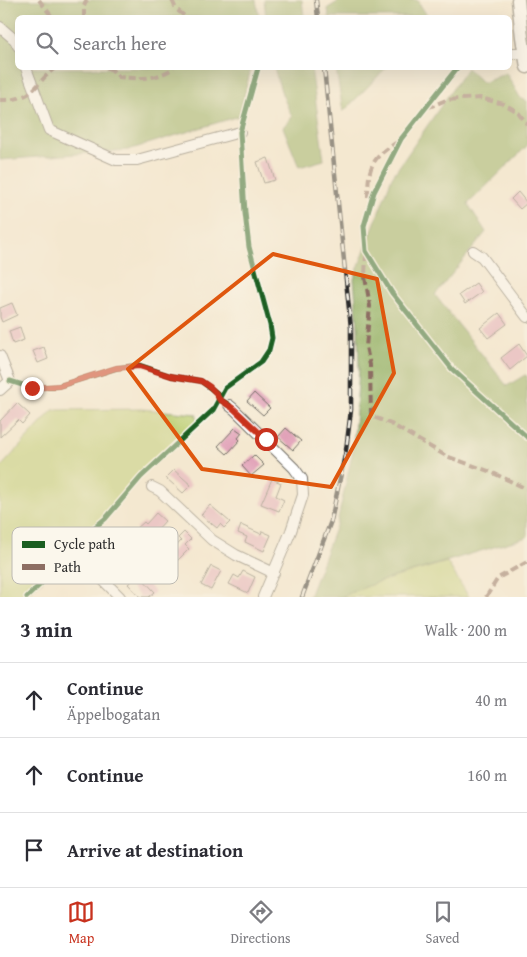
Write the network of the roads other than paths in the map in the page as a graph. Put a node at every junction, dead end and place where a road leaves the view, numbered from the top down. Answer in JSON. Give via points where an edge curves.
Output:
{"nodes":[{"id":1,"x":513,"y":0,"type":"edge"},
{"id":2,"x":518,"y":0,"type":"edge"},
{"id":3,"x":0,"y":27,"type":"edge"},
{"id":4,"x":522,"y":37,"type":"junction"},
{"id":5,"x":15,"y":40,"type":"edge"},
{"id":6,"x":512,"y":54,"type":"edge"},
{"id":7,"x":526,"y":58,"type":"edge"},
{"id":8,"x":27,"y":70,"type":"edge"},
{"id":9,"x":240,"y":132,"type":"dead end"},
{"id":10,"x":472,"y":251,"type":"dead end"},
{"id":11,"x":527,"y":317,"type":"edge"},
{"id":12,"x":0,"y":356,"type":"edge"},
{"id":13,"x":0,"y":390,"type":"edge"},
{"id":14,"x":228,"y":405,"type":"dead end"},
{"id":15,"x":152,"y":487,"type":"dead end"},
{"id":16,"x":274,"y":573,"type":"junction"},
{"id":17,"x":107,"y":584,"type":"edge"},
{"id":18,"x":120,"y":597,"type":"edge"},
{"id":19,"x":263,"y":597,"type":"edge"}],
"edges":[{"from":1,"to":4,"type":"street"},
{"from":2,"to":4,"type":"street"},
{"from":3,"to":5,"type":"street"},
{"from":4,"to":7,"type":"street"},
{"from":6,"to":7,"type":"street"},
{"from":8,"to":9,"type":"street","via":[[49,130],[116,160],[137,160]]},
{"from":10,"to":11,"type":"street","via":[[482,257]]},
{"from":12,"to":13,"type":"street","via":[[10,381]]},
{"from":14,"to":16,"type":"street","via":[[302,479],[303,495]]},
{"from":15,"to":16,"type":"street","via":[[212,540]]},
{"from":16,"to":19,"type":"street"},
{"from":17,"to":18,"type":"street"}]}
